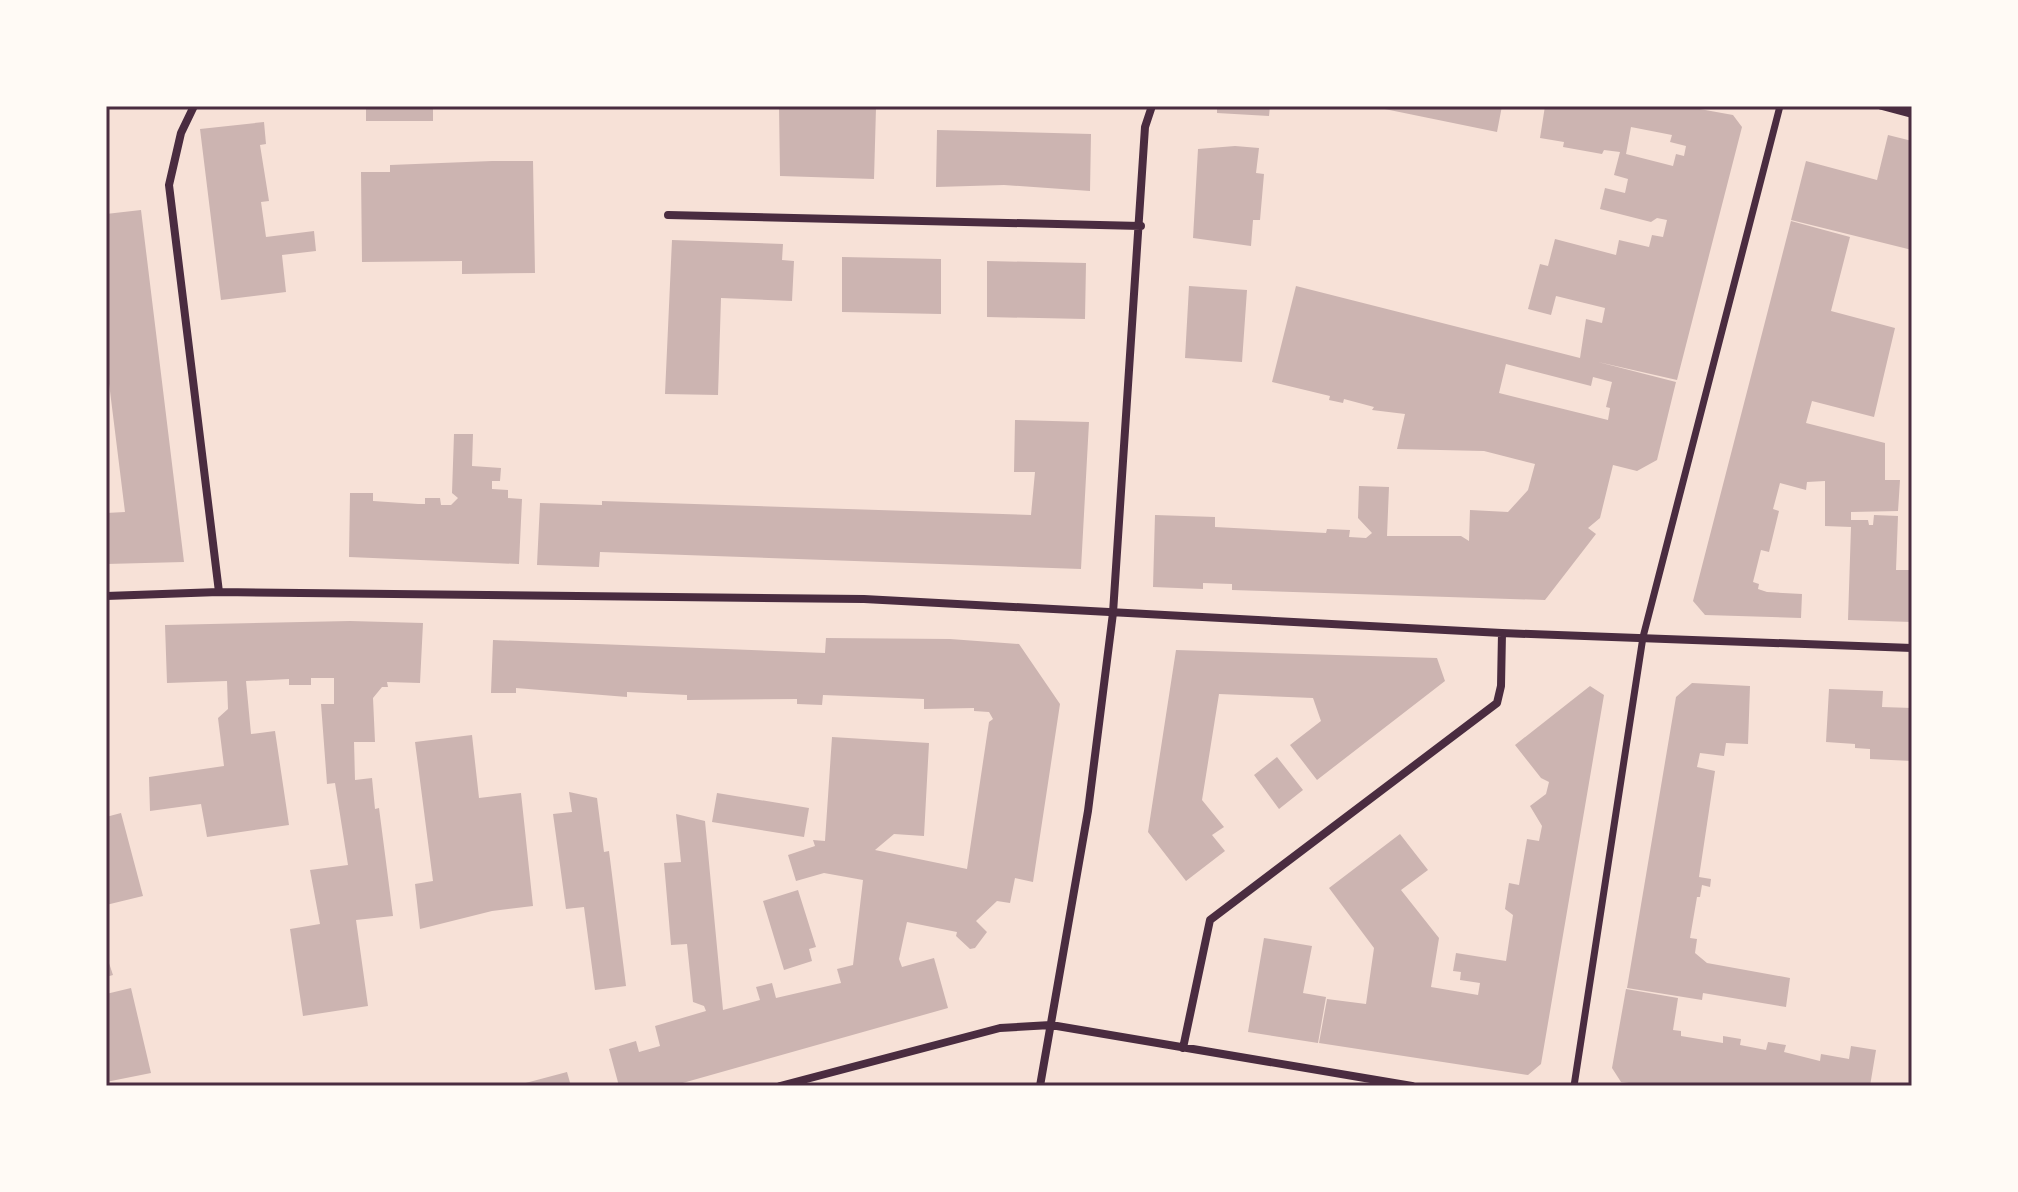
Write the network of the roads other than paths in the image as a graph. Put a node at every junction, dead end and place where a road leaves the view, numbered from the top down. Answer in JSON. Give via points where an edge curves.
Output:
{"nodes":[{"id":1,"x":194,"y":106,"type":"edge"},
{"id":2,"x":1152,"y":106,"type":"edge"},
{"id":3,"x":1780,"y":106,"type":"edge"},
{"id":4,"x":1883,"y":106,"type":"edge"},
{"id":5,"x":1912,"y":114,"type":"edge"},
{"id":6,"x":668,"y":215,"type":"dead end"},
{"id":7,"x":1141,"y":226,"type":"junction"},
{"id":8,"x":219,"y":592,"type":"junction"},
{"id":9,"x":106,"y":596,"type":"edge"},
{"id":10,"x":1113,"y":613,"type":"junction"},
{"id":11,"x":1502,"y":633,"type":"junction"},
{"id":12,"x":1643,"y":637,"type":"junction"},
{"id":13,"x":1912,"y":648,"type":"edge"},
{"id":14,"x":1051,"y":1025,"type":"junction"},
{"id":15,"x":1183,"y":1048,"type":"junction"},
{"id":16,"x":780,"y":1086,"type":"edge"},
{"id":17,"x":1040,"y":1086,"type":"edge"},
{"id":18,"x":1412,"y":1086,"type":"edge"},
{"id":19,"x":1574,"y":1086,"type":"edge"}],
"edges":[{"from":1,"to":8,"type":"street","via":[[181,133],[169,185]]},
{"from":2,"to":7,"type":"street","via":[[1145,127]]},
{"from":3,"to":12,"type":"street"},
{"from":4,"to":5,"type":"street"},
{"from":6,"to":7,"type":"street"},
{"from":7,"to":10,"type":"street"},
{"from":8,"to":9,"type":"street"},
{"from":8,"to":10,"type":"street","via":[[864,599]]},
{"from":10,"to":11,"type":"street"},
{"from":10,"to":14,"type":"street","via":[[1088,811]]},
{"from":11,"to":12,"type":"street"},
{"from":11,"to":15,"type":"street","via":[[1497,703],[1210,920]]},
{"from":12,"to":13,"type":"street"},
{"from":12,"to":19,"type":"street"},
{"from":14,"to":15,"type":"street"},
{"from":14,"to":16,"type":"street","via":[[1000,1028]]},
{"from":14,"to":17,"type":"street"},
{"from":15,"to":18,"type":"street"}]}
